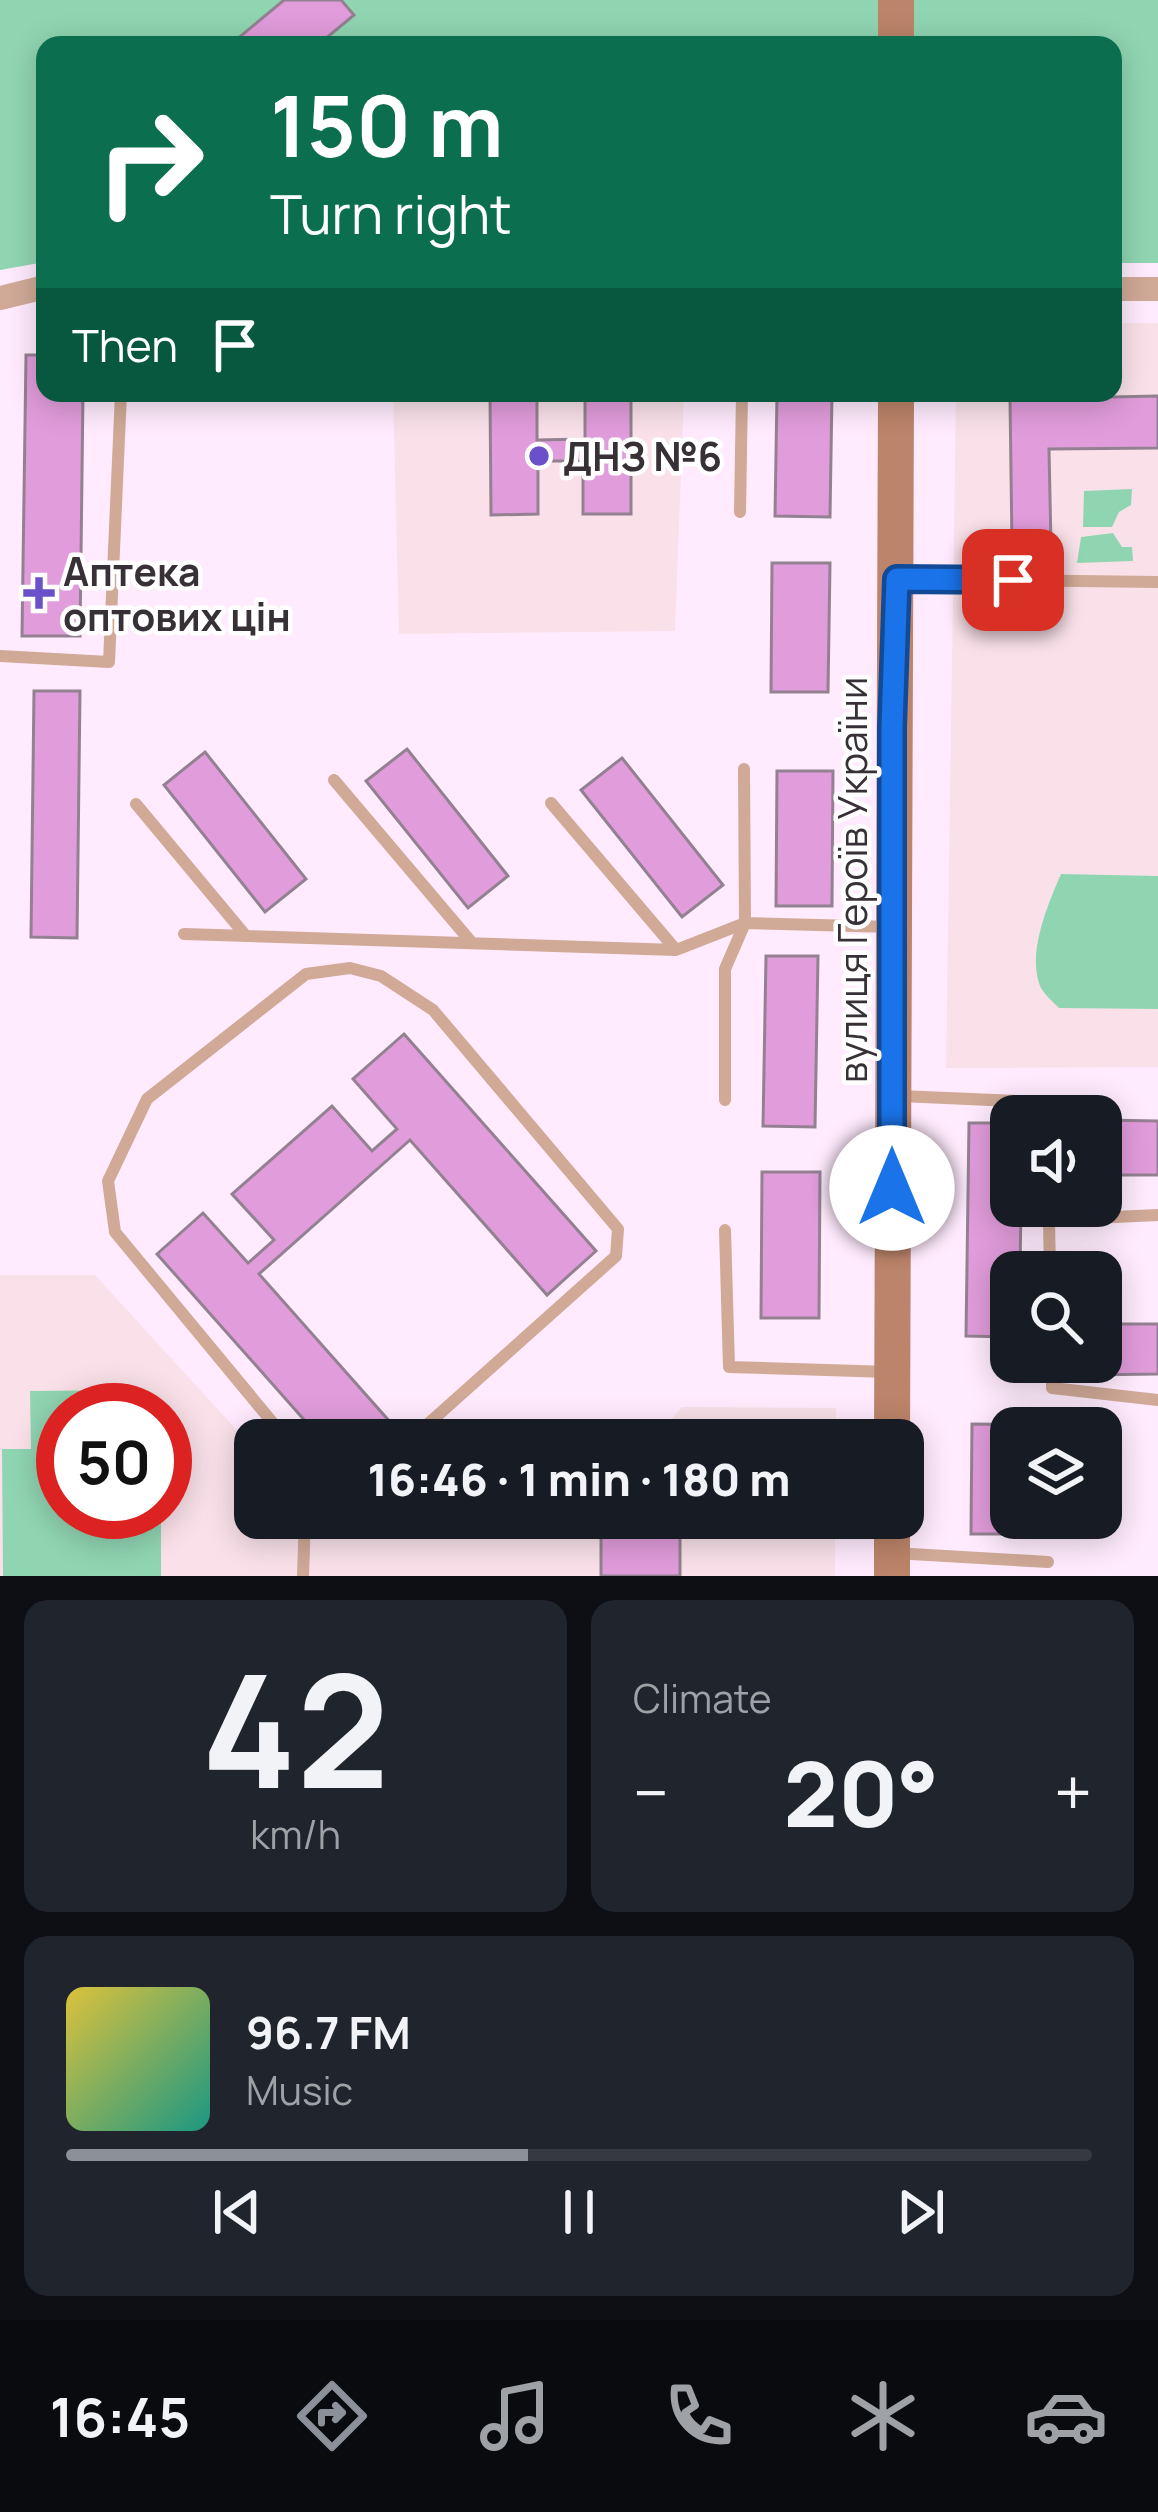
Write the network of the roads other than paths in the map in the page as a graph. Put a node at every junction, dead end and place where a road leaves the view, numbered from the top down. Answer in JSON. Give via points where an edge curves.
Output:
{"nodes":[{"id":1,"x":896,"y":0,"type":"edge"},
{"id":2,"x":896,"y":36,"type":"edge"},
{"id":3,"x":36,"y":289,"type":"edge"},
{"id":4,"x":1122,"y":289,"type":"edge"},
{"id":5,"x":1158,"y":289,"type":"edge"},
{"id":6,"x":0,"y":298,"type":"edge"},
{"id":7,"x":121,"y":402,"type":"edge"},
{"id":8,"x":742,"y":402,"type":"edge"},
{"id":9,"x":896,"y":402,"type":"edge"},
{"id":10,"x":740,"y":512,"type":"dead end"},
{"id":11,"x":897,"y":579,"type":"junction"},
{"id":12,"x":1158,"y":582,"type":"edge"},
{"id":13,"x":0,"y":656,"type":"edge"},
{"id":14,"x":744,"y":769,"type":"dead end"},
{"id":15,"x":334,"y":780,"type":"dead end"},
{"id":16,"x":551,"y":803,"type":"dead end"},
{"id":17,"x":136,"y":804,"type":"dead end"},
{"id":18,"x":745,"y":922,"type":"junction"},
{"id":19,"x":894,"y":927,"type":"junction"},
{"id":20,"x":184,"y":934,"type":"dead end"},
{"id":21,"x":246,"y":936,"type":"junction"},
{"id":22,"x":472,"y":943,"type":"junction"},
{"id":23,"x":676,"y":950,"type":"junction"},
{"id":24,"x":893,"y":1095,"type":"junction"},
{"id":25,"x":725,"y":1100,"type":"dead end"},
{"id":26,"x":990,"y":1100,"type":"edge"},
{"id":27,"x":1122,"y":1214,"type":"edge"},
{"id":28,"x":1158,"y":1215,"type":"edge"},
{"id":29,"x":724,"y":1230,"type":"dead end"},
{"id":30,"x":892,"y":1372,"type":"junction"},
{"id":31,"x":1052,"y":1383,"type":"edge"},
{"id":32,"x":1158,"y":1400,"type":"edge"},
{"id":33,"x":269,"y":1419,"type":"edge"},
{"id":34,"x":434,"y":1419,"type":"edge"},
{"id":35,"x":892,"y":1419,"type":"edge"},
{"id":36,"x":304,"y":1539,"type":"edge"},
{"id":37,"x":892,"y":1549,"type":"edge"},
{"id":38,"x":1048,"y":1562,"type":"dead end"},
{"id":39,"x":303,"y":1576,"type":"edge"}],
"edges":[{"from":1,"to":2,"type":"main road"},
{"from":3,"to":6,"type":"street"},
{"from":4,"to":5,"type":"street"},
{"from":7,"to":13,"type":"lane","via":[[109,662]]},
{"from":8,"to":10,"type":"lane"},
{"from":9,"to":11,"type":"main road","name":"вулиця Героїв України"},
{"from":11,"to":12,"type":"lane"},
{"from":11,"to":19,"type":"main road","name":"вулиця Героїв України"},
{"from":14,"to":18,"type":"lane"},
{"from":15,"to":22,"type":"lane"},
{"from":16,"to":23,"type":"lane"},
{"from":17,"to":21,"type":"lane"},
{"from":18,"to":19,"type":"lane"},
{"from":18,"to":23,"type":"lane"},
{"from":18,"to":25,"type":"lane","via":[[725,969]]},
{"from":19,"to":24,"type":"main road","name":"вулиця Героїв України"},
{"from":20,"to":21,"type":"lane"},
{"from":21,"to":22,"type":"lane"},
{"from":22,"to":23,"type":"lane"},
{"from":24,"to":26,"type":"lane"},
{"from":24,"to":30,"type":"main road","name":"вулиця Героїв України"},
{"from":27,"to":28,"type":"lane"},
{"from":29,"to":30,"type":"lane","via":[[729,1367]]},
{"from":30,"to":35,"type":"main road","name":"вулиця Героїв України"},
{"from":31,"to":32,"type":"lane"},
{"from":33,"to":34,"type":"lane","via":[[115,1232],[109,1181],[147,1099],[306,974],[350,968],[381,976],[433,1010],[617,1229],[616,1256]]},
{"from":36,"to":39,"type":"lane"},
{"from":37,"to":38,"type":"lane"}]}
